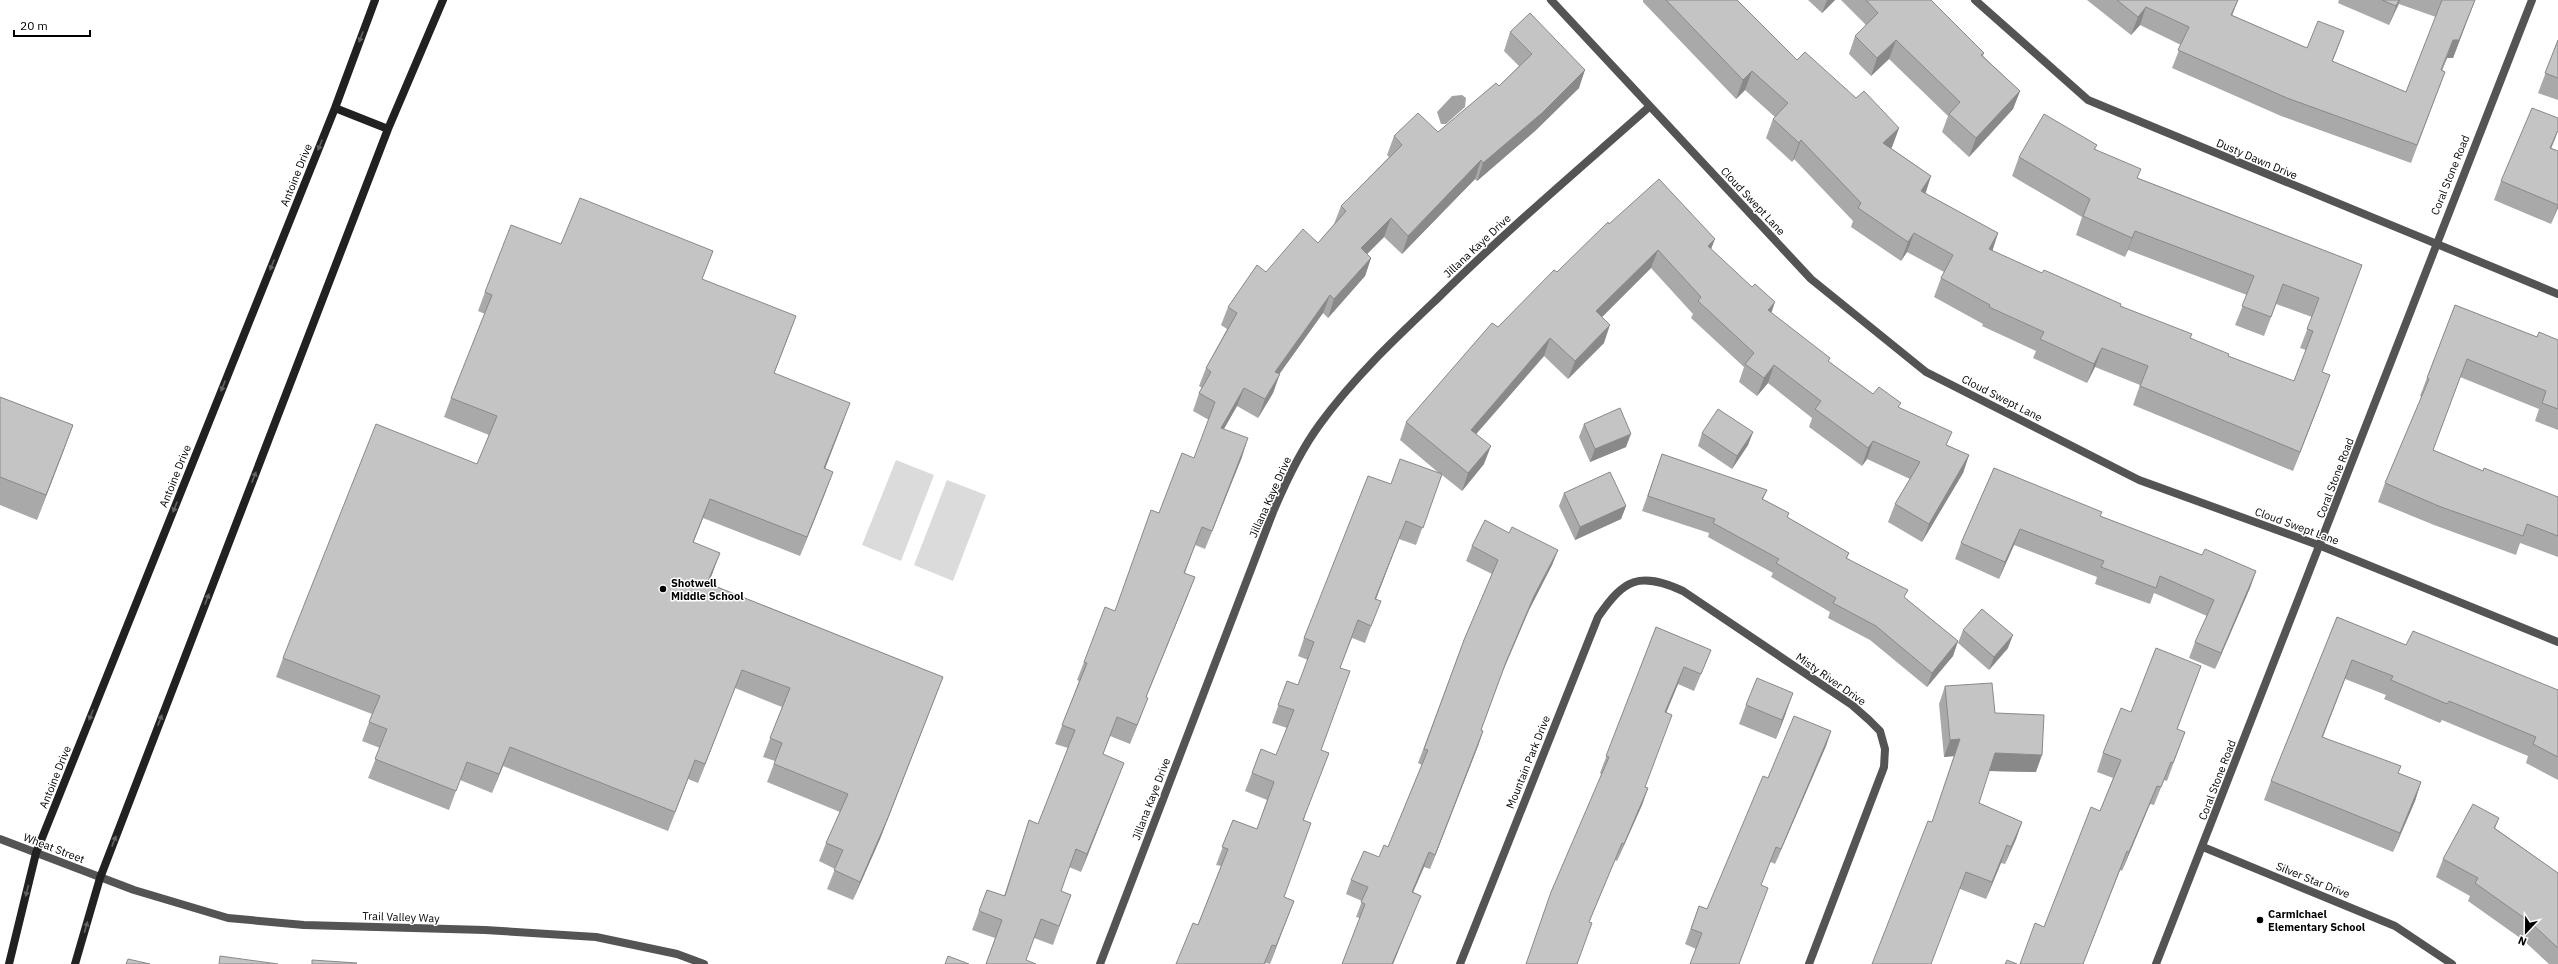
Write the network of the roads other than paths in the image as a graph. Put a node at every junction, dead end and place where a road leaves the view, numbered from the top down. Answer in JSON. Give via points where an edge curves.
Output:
{"nodes":[{"id":1,"x":375,"y":0,"type":"edge"},
{"id":2,"x":443,"y":0,"type":"edge"},
{"id":3,"x":1551,"y":0,"type":"edge"},
{"id":4,"x":1976,"y":0,"type":"edge"},
{"id":5,"x":2532,"y":0,"type":"edge"},
{"id":6,"x":1650,"y":107,"type":"junction"},
{"id":7,"x":335,"y":108,"type":"junction"},
{"id":8,"x":388,"y":129,"type":"junction"},
{"id":9,"x":2434,"y":244,"type":"junction"},
{"id":10,"x":2558,"y":294,"type":"edge"},
{"id":11,"x":2321,"y":546,"type":"junction"},
{"id":12,"x":1635,"y":581,"type":"joint"},
{"id":13,"x":2558,"y":642,"type":"edge"},
{"id":14,"x":0,"y":839,"type":"edge"},
{"id":15,"x":2203,"y":847,"type":"junction"},
{"id":16,"x":36,"y":853,"type":"junction"},
{"id":17,"x":100,"y":878,"type":"junction"},
{"id":18,"x":9,"y":964,"type":"edge"},
{"id":19,"x":76,"y":964,"type":"edge"},
{"id":20,"x":704,"y":964,"type":"edge"},
{"id":21,"x":1100,"y":964,"type":"edge"},
{"id":22,"x":1460,"y":964,"type":"edge"},
{"id":23,"x":1809,"y":964,"type":"edge"},
{"id":24,"x":2156,"y":964,"type":"edge"},
{"id":25,"x":2452,"y":964,"type":"edge"}],
"edges":[{"from":1,"to":7,"type":"main road","name":"Antoine Drive","one_way":true},
{"from":2,"to":8,"type":"main road"},
{"from":3,"to":6,"type":"street","name":"Cloud Swept Lane"},
{"from":4,"to":9,"type":"street","name":"Dusty Dawn Drive","via":[[2088,100]]},
{"from":5,"to":9,"type":"street","name":"Coral Stone Road"},
{"from":6,"to":11,"type":"street","name":"Cloud Swept Lane","via":[[1812,279],[1926,372],[2139,480]]},
{"from":6,"to":21,"type":"street","name":"Jillana Kaye Drive","via":[[1486,251],[1388,346],[1341,397],[1301,453],[1273,512]]},
{"from":7,"to":8,"type":"main road"},
{"from":7,"to":16,"type":"main road","name":"Antoine Drive","one_way":true},
{"from":17,"to":8,"type":"main road","one_way":true},
{"from":9,"to":10,"type":"street","name":"Dusty Dawn Drive"},
{"from":9,"to":11,"type":"street","name":"Coral Stone Road"},
{"from":11,"to":13,"type":"street","name":"Cloud Swept Lane"},
{"from":11,"to":15,"type":"street","name":"Coral Stone Road"},
{"from":12,"to":22,"type":"street","name":"Mountain Park Drive","via":[[1613,594],[1598,617]]},
{"from":12,"to":23,"type":"street","name":"Misty River Drive","via":[[1665,582],[1683,591],[1852,705],[1880,731],[1885,749],[1884,767]]},
{"from":14,"to":16,"type":"street","name":"Wheat Street"},
{"from":15,"to":24,"type":"street","name":"Coral Stone Road"},
{"from":15,"to":25,"type":"street","name":"Silver Star Drive","via":[[2395,926]]},
{"from":16,"to":17,"type":"street","name":"Wheat Street"},
{"from":16,"to":18,"type":"main road","name":"Antoine Drive","one_way":true},
{"from":19,"to":17,"type":"main road","one_way":true},
{"from":17,"to":20,"type":"street","name":"Trail Valley Way","via":[[228,918],[304,925],[485,930],[596,937],[678,954]]}]}
